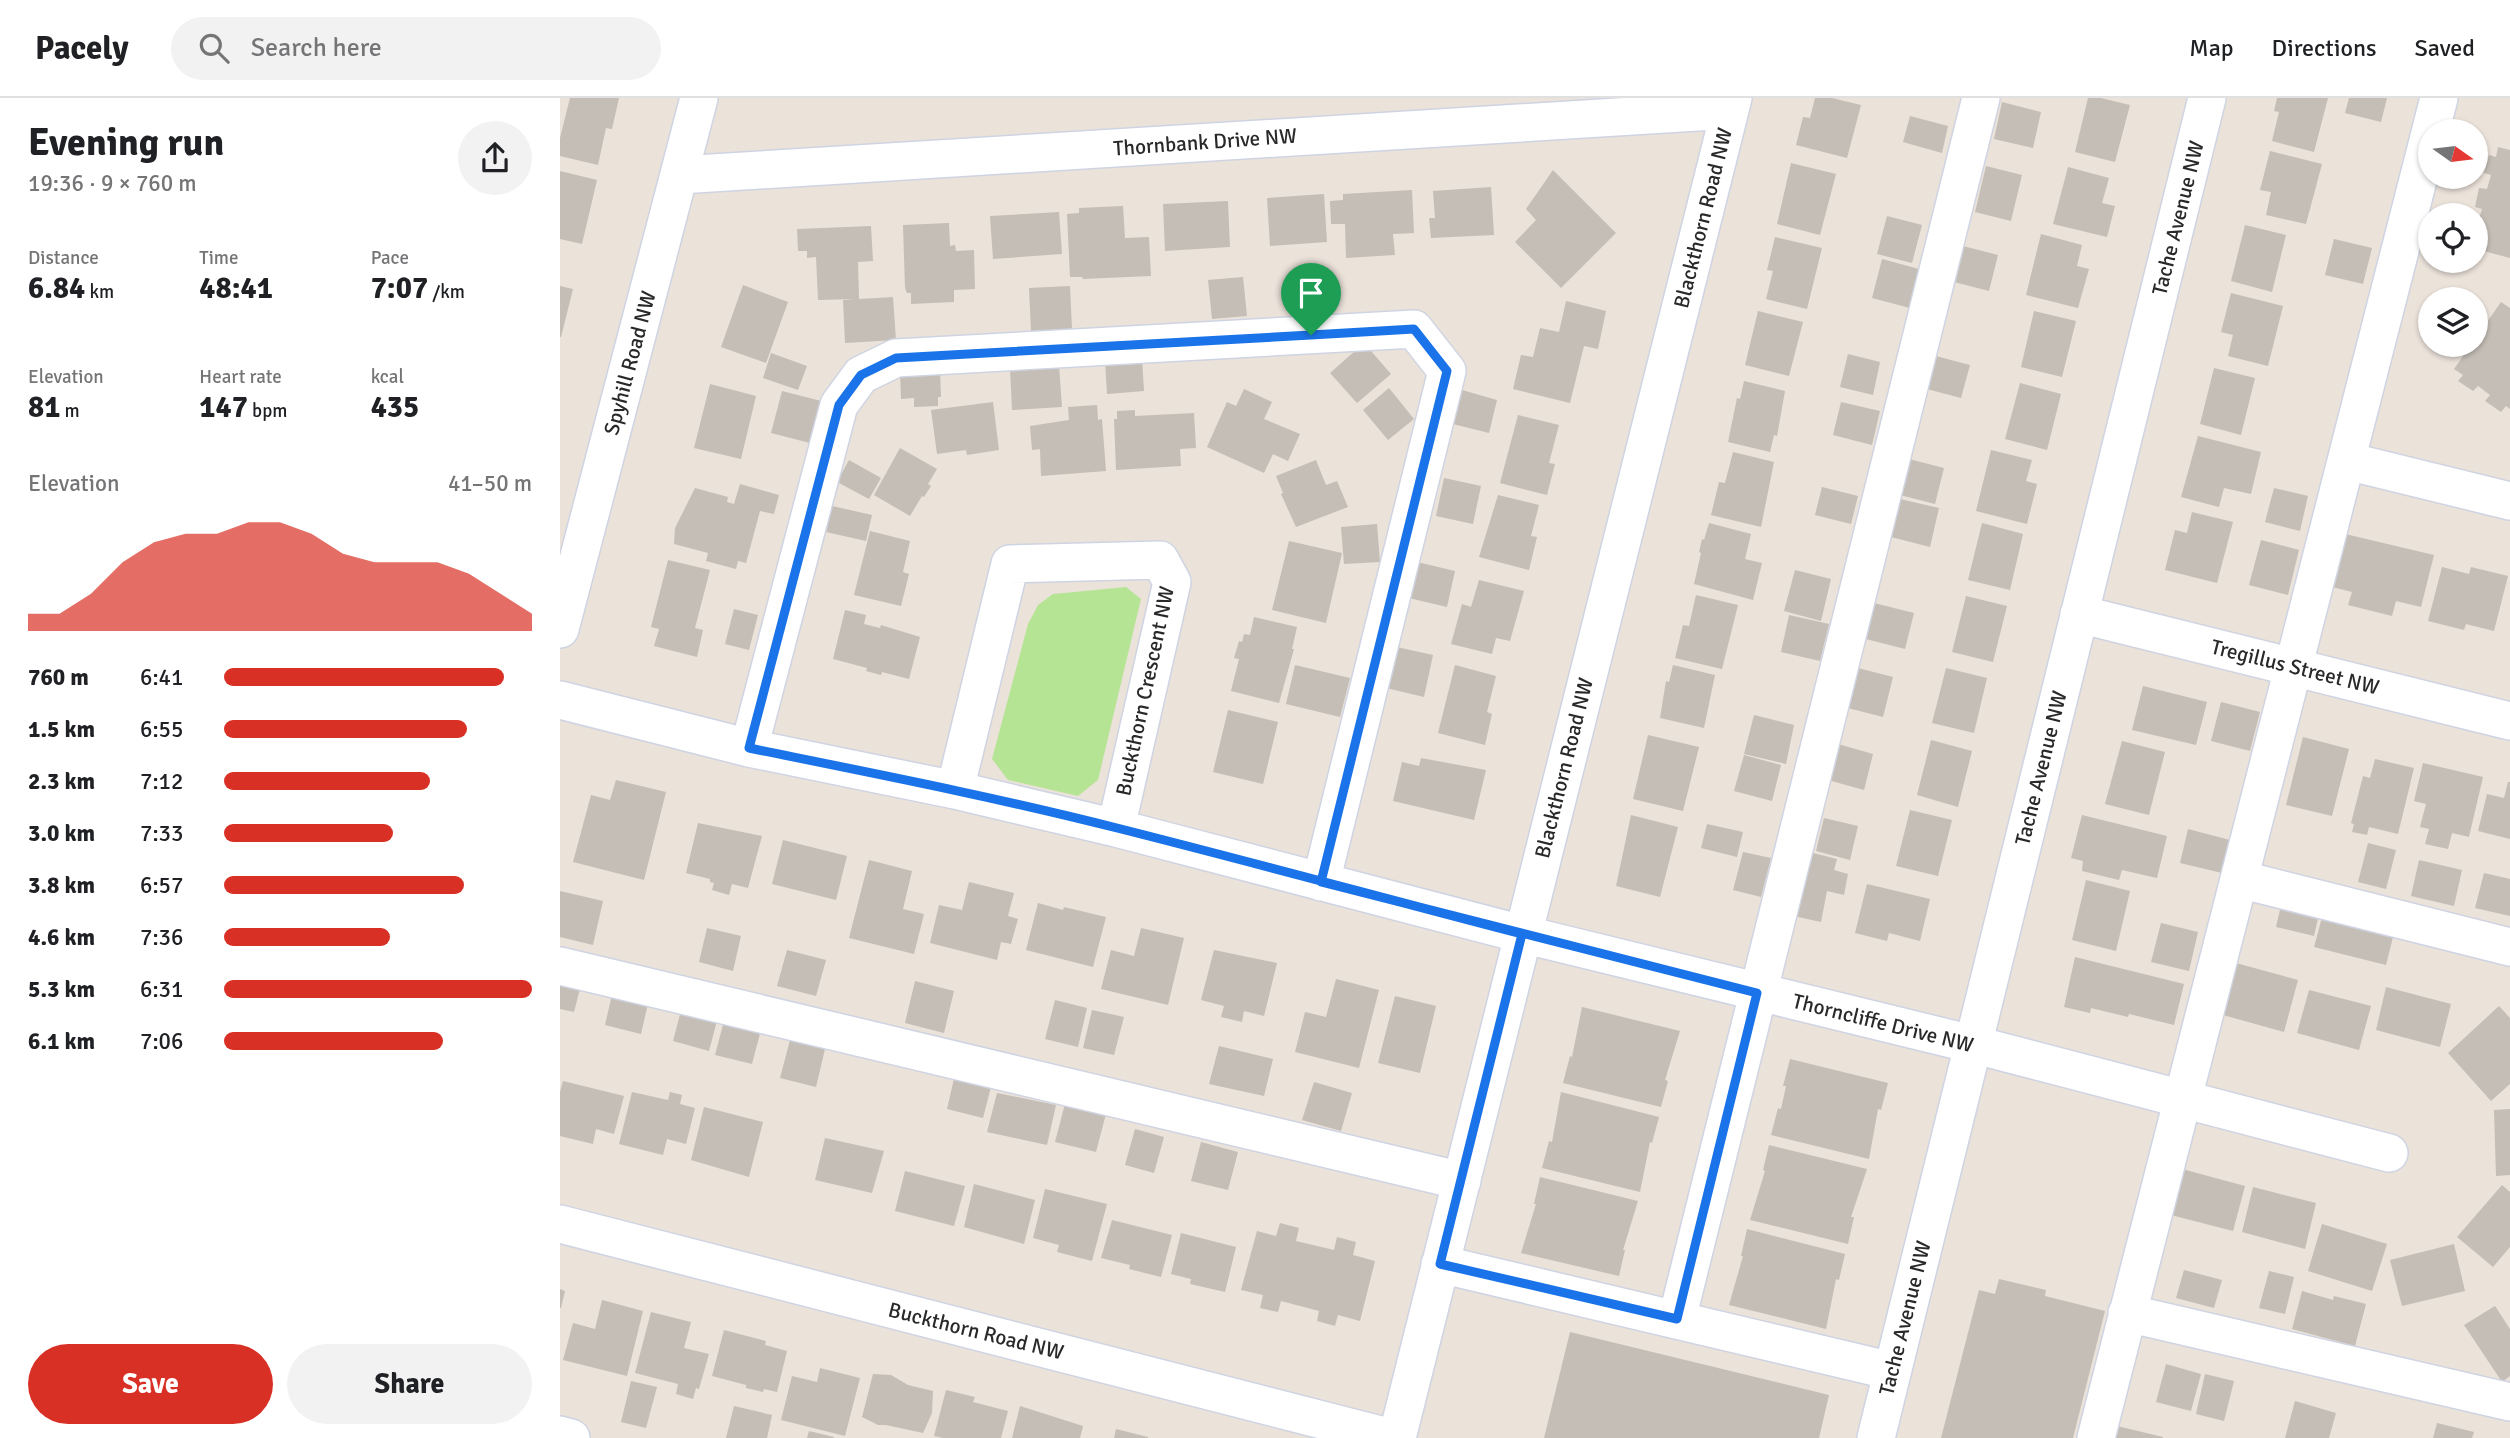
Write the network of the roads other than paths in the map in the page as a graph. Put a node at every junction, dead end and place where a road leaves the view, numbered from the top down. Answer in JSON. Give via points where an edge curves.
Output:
{"nodes":[{"id":1,"x":699,"y":98,"type":"edge"},
{"id":2,"x":1981,"y":98,"type":"edge"},
{"id":3,"x":2207,"y":98,"type":"edge"},
{"id":4,"x":2439,"y":98,"type":"edge"},
{"id":5,"x":1731,"y":104,"type":"edge"},
{"id":6,"x":679,"y":175,"type":"junction"},
{"id":7,"x":2347,"y":461,"type":"junction"},
{"id":8,"x":2510,"y":501,"type":"edge"},
{"id":9,"x":2079,"y":614,"type":"junction"},
{"id":10,"x":560,"y":629,"type":"edge"},
{"id":11,"x":2293,"y":666,"type":"junction"},
{"id":12,"x":560,"y":700,"type":"edge"},
{"id":13,"x":2510,"y":721,"type":"edge"},
{"id":14,"x":749,"y":748,"type":"junction"},
{"id":15,"x":955,"y":790,"type":"junction"},
{"id":16,"x":1116,"y":828,"type":"junction"},
{"id":17,"x":2239,"y":879,"type":"junction"},
{"id":18,"x":1321,"y":882,"type":"junction"},
{"id":19,"x":1522,"y":934,"type":"junction"},
{"id":20,"x":2510,"y":947,"type":"edge"},
{"id":21,"x":560,"y":967,"type":"edge"},
{"id":22,"x":1757,"y":993,"type":"junction"},
{"id":23,"x":1972,"y":1044,"type":"junction"},
{"id":24,"x":2183,"y":1098,"type":"junction"},
{"id":25,"x":2389,"y":1153,"type":"dead end"},
{"id":26,"x":1461,"y":1181,"type":"junction"},
{"id":27,"x":560,"y":1224,"type":"edge"},
{"id":28,"x":1440,"y":1264,"type":"junction"},
{"id":29,"x":2127,"y":1312,"type":"junction"},
{"id":30,"x":1677,"y":1319,"type":"junction"},
{"id":31,"x":1892,"y":1371,"type":"junction"},
{"id":32,"x":2510,"y":1402,"type":"edge"},
{"id":33,"x":560,"y":1435,"type":"edge"},
{"id":34,"x":571,"y":1438,"type":"edge"},
{"id":35,"x":1394,"y":1438,"type":"edge"},
{"id":36,"x":1876,"y":1438,"type":"edge"},
{"id":37,"x":2096,"y":1438,"type":"edge"}],
"edges":[{"from":1,"to":6,"type":"street","name":"Spyhill Road NW"},
{"from":2,"to":22,"type":"street"},
{"from":3,"to":9,"type":"street","name":"Tache Avenue NW"},
{"from":4,"to":7,"type":"street"},
{"from":5,"to":6,"type":"street","name":"Thornbank Drive NW"},
{"from":5,"to":19,"type":"street","name":"Blackthorn Road NW"},
{"from":6,"to":10,"type":"street","name":"Spyhill Road NW"},
{"from":7,"to":8,"type":"street"},
{"from":7,"to":11,"type":"street"},
{"from":9,"to":11,"type":"street","name":"Tregillus Street NW"},
{"from":9,"to":23,"type":"street","name":"Tache Avenue NW"},
{"from":11,"to":13,"type":"street","name":"Tregillus Street NW"},
{"from":11,"to":17,"type":"street"},
{"from":12,"to":14,"type":"street","name":"Thorncliffe Drive NW"},
{"from":14,"to":15,"type":"street","name":"Thorncliffe Drive NW"},
{"from":14,"to":18,"type":"street","via":[[839,405],[861,375],[896,358],[1414,329],[1447,371]]},
{"from":15,"to":16,"type":"street","name":"Thorncliffe Drive NW"},
{"from":15,"to":16,"type":"street","name":"Buckthorn Crescent NW","via":[[1010,564],[1160,560],[1172,582]]},
{"from":16,"to":18,"type":"street","name":"Thorncliffe Drive NW"},
{"from":17,"to":20,"type":"street"},
{"from":17,"to":24,"type":"street"},
{"from":18,"to":19,"type":"street","name":"Thorncliffe Drive NW"},
{"from":19,"to":22,"type":"street","name":"Thorncliffe Drive NW"},
{"from":19,"to":26,"type":"street","name":"Blackthorn Road NW"},
{"from":21,"to":26,"type":"street"},
{"from":22,"to":23,"type":"street","name":"Thorncliffe Drive NW"},
{"from":22,"to":30,"type":"street"},
{"from":23,"to":24,"type":"street","name":"Thorncliffe Drive NW"},
{"from":23,"to":31,"type":"street","name":"Tache Avenue NW"},
{"from":24,"to":25,"type":"street","name":"Thorncliffe Drive NW"},
{"from":24,"to":29,"type":"street"},
{"from":26,"to":28,"type":"street","name":"Blackthorn Road NW"},
{"from":27,"to":35,"type":"street","name":"Buckthorn Road NW"},
{"from":28,"to":30,"type":"street"},
{"from":28,"to":35,"type":"street","name":"Blackthorn Road NW"},
{"from":29,"to":32,"type":"street"},
{"from":29,"to":37,"type":"street"},
{"from":30,"to":31,"type":"street"},
{"from":31,"to":36,"type":"street","name":"Tache Avenue NW"},
{"from":33,"to":34,"type":"street"}]}
